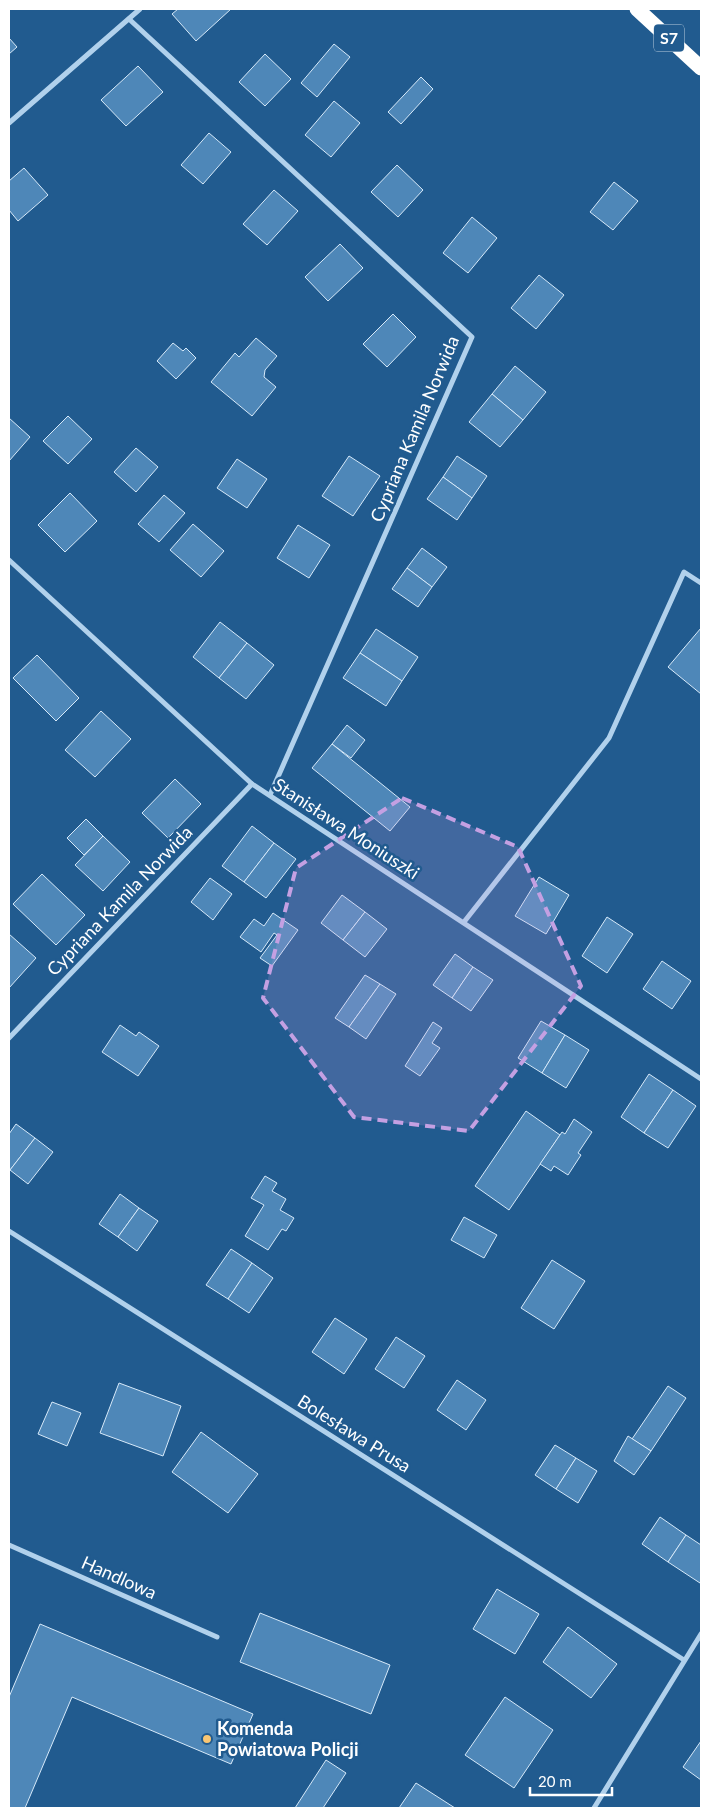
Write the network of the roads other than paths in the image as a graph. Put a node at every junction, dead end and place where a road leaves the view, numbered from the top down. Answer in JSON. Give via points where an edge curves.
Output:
{"nodes":[{"id":1,"x":140,"y":9,"type":"edge"},
{"id":2,"x":637,"y":9,"type":"edge"},
{"id":3,"x":129,"y":19,"type":"junction"},
{"id":4,"x":701,"y":68,"type":"edge"},
{"id":5,"x":9,"y":123,"type":"edge"},
{"id":6,"x":9,"y":560,"type":"edge"},
{"id":7,"x":701,"y":584,"type":"edge"},
{"id":8,"x":252,"y":784,"type":"junction"},
{"id":9,"x":270,"y":795,"type":"junction"},
{"id":10,"x":464,"y":922,"type":"junction"},
{"id":11,"x":9,"y":1038,"type":"edge"},
{"id":12,"x":701,"y":1079,"type":"edge"},
{"id":13,"x":9,"y":1231,"type":"edge"},
{"id":14,"x":9,"y":1545,"type":"edge"},
{"id":15,"x":701,"y":1634,"type":"edge"},
{"id":16,"x":218,"y":1637,"type":"dead end"},
{"id":17,"x":684,"y":1660,"type":"junction"},
{"id":18,"x":594,"y":1808,"type":"edge"}],
"edges":[{"from":1,"to":3,"type":"street"},
{"from":2,"to":4,"type":"highway","number":"S7"},
{"from":3,"to":5,"type":"street"},
{"from":3,"to":9,"type":"street","name":"Cypriana Kamila Norwida","via":[[472,337]]},
{"from":6,"to":8,"type":"street","name":"Stanisława Moniuszki"},
{"from":7,"to":10,"type":"street","via":[[684,572],[609,738]]},
{"from":8,"to":9,"type":"street","name":"Stanisława Moniuszki"},
{"from":8,"to":11,"type":"street","name":"Cypriana Kamila Norwida"},
{"from":9,"to":10,"type":"street","name":"Stanisława Moniuszki"},
{"from":10,"to":12,"type":"street","name":"Stanisława Moniuszki"},
{"from":13,"to":17,"type":"street","name":"Bolesława Prusa"},
{"from":14,"to":16,"type":"street","name":"Handlowa"},
{"from":15,"to":17,"type":"street"},
{"from":17,"to":18,"type":"street"}]}
